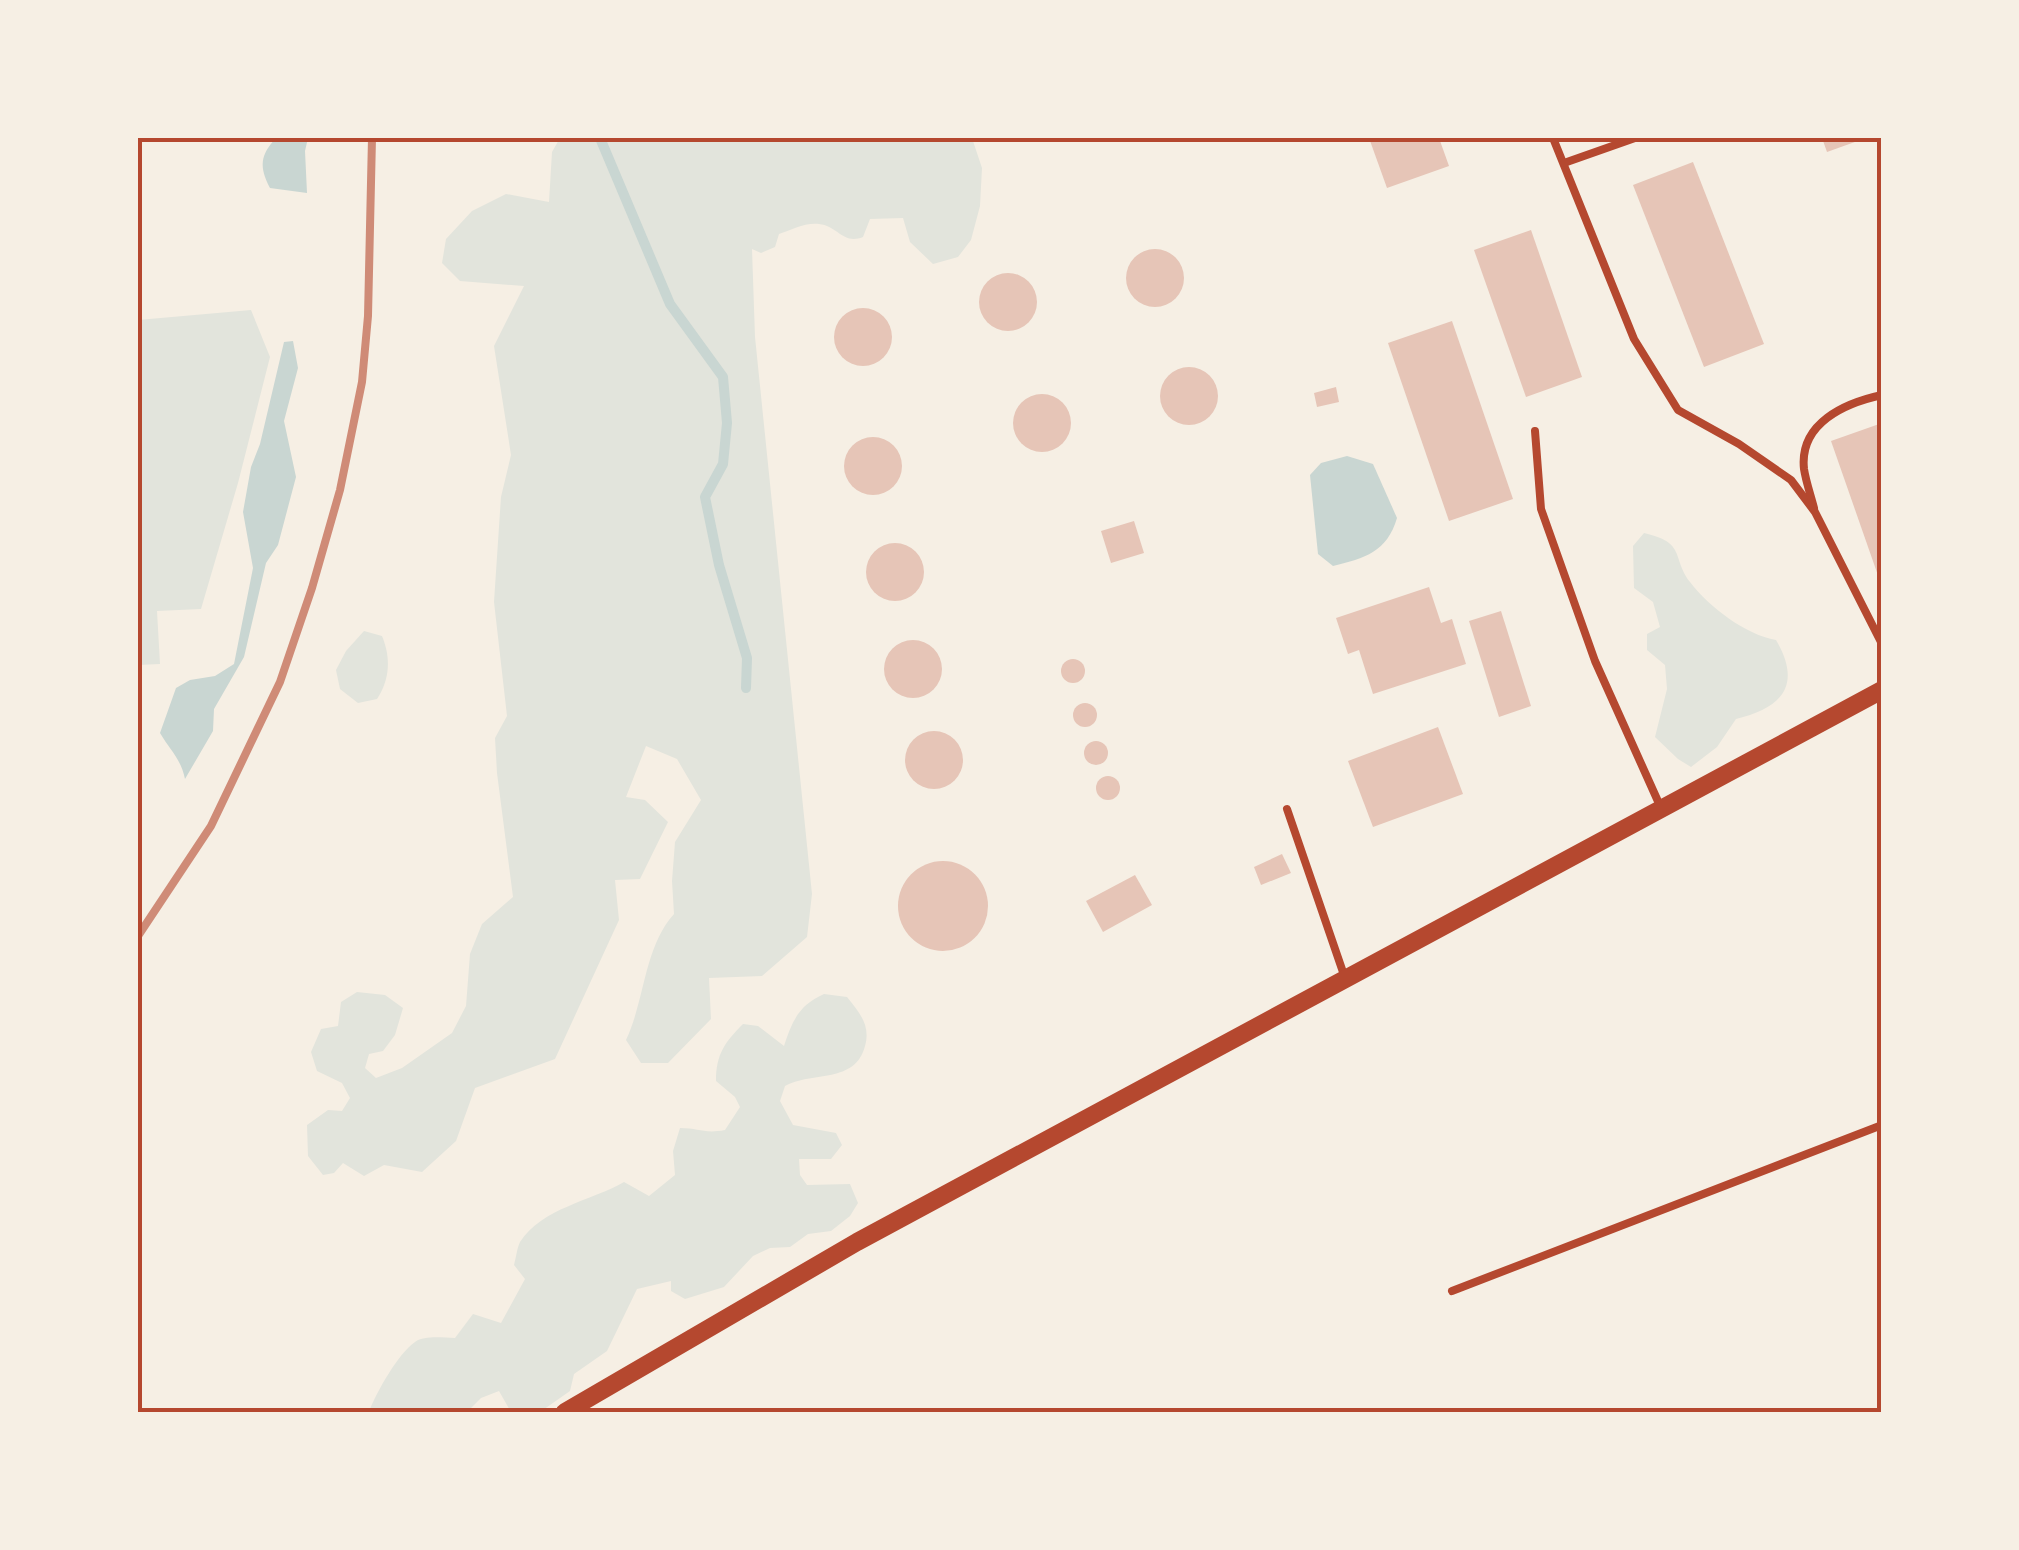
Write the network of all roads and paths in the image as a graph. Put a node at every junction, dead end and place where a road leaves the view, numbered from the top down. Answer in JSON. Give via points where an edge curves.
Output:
{"nodes":[{"id":1,"x":1554,"y":138,"type":"edge"},
{"id":2,"x":1635,"y":138,"type":"edge"},
{"id":3,"x":1564,"y":163,"type":"junction"},
{"id":4,"x":1882,"y":395,"type":"edge"},
{"id":5,"x":1535,"y":431,"type":"dead end"},
{"id":6,"x":1815,"y":512,"type":"junction"},
{"id":7,"x":1882,"y":644,"type":"edge"},
{"id":8,"x":1882,"y":690,"type":"edge"},
{"id":9,"x":1661,"y":808,"type":"junction"},
{"id":10,"x":1287,"y":809,"type":"dead end"},
{"id":11,"x":1345,"y":978,"type":"junction"},
{"id":12,"x":1882,"y":1124,"type":"edge"},
{"id":13,"x":1452,"y":1291,"type":"dead end"},
{"id":14,"x":565,"y":1412,"type":"edge"}],
"edges":[{"from":1,"to":3,"type":"lane"},
{"from":2,"to":3,"type":"lane"},
{"from":3,"to":6,"type":"lane","via":[[1634,339],[1678,410],[1792,480]]},
{"from":4,"to":6,"type":"lane","via":[[1850,402],[1823,419],[1809,442],[1804,466]]},
{"from":5,"to":9,"type":"lane","via":[[1541,509],[1595,661]]},
{"from":6,"to":7,"type":"lane"},
{"from":8,"to":9,"type":"street"},
{"from":9,"to":11,"type":"street"},
{"from":10,"to":11,"type":"lane"},
{"from":11,"to":14,"type":"street","via":[[857,1242]]},
{"from":12,"to":13,"type":"lane"}]}
